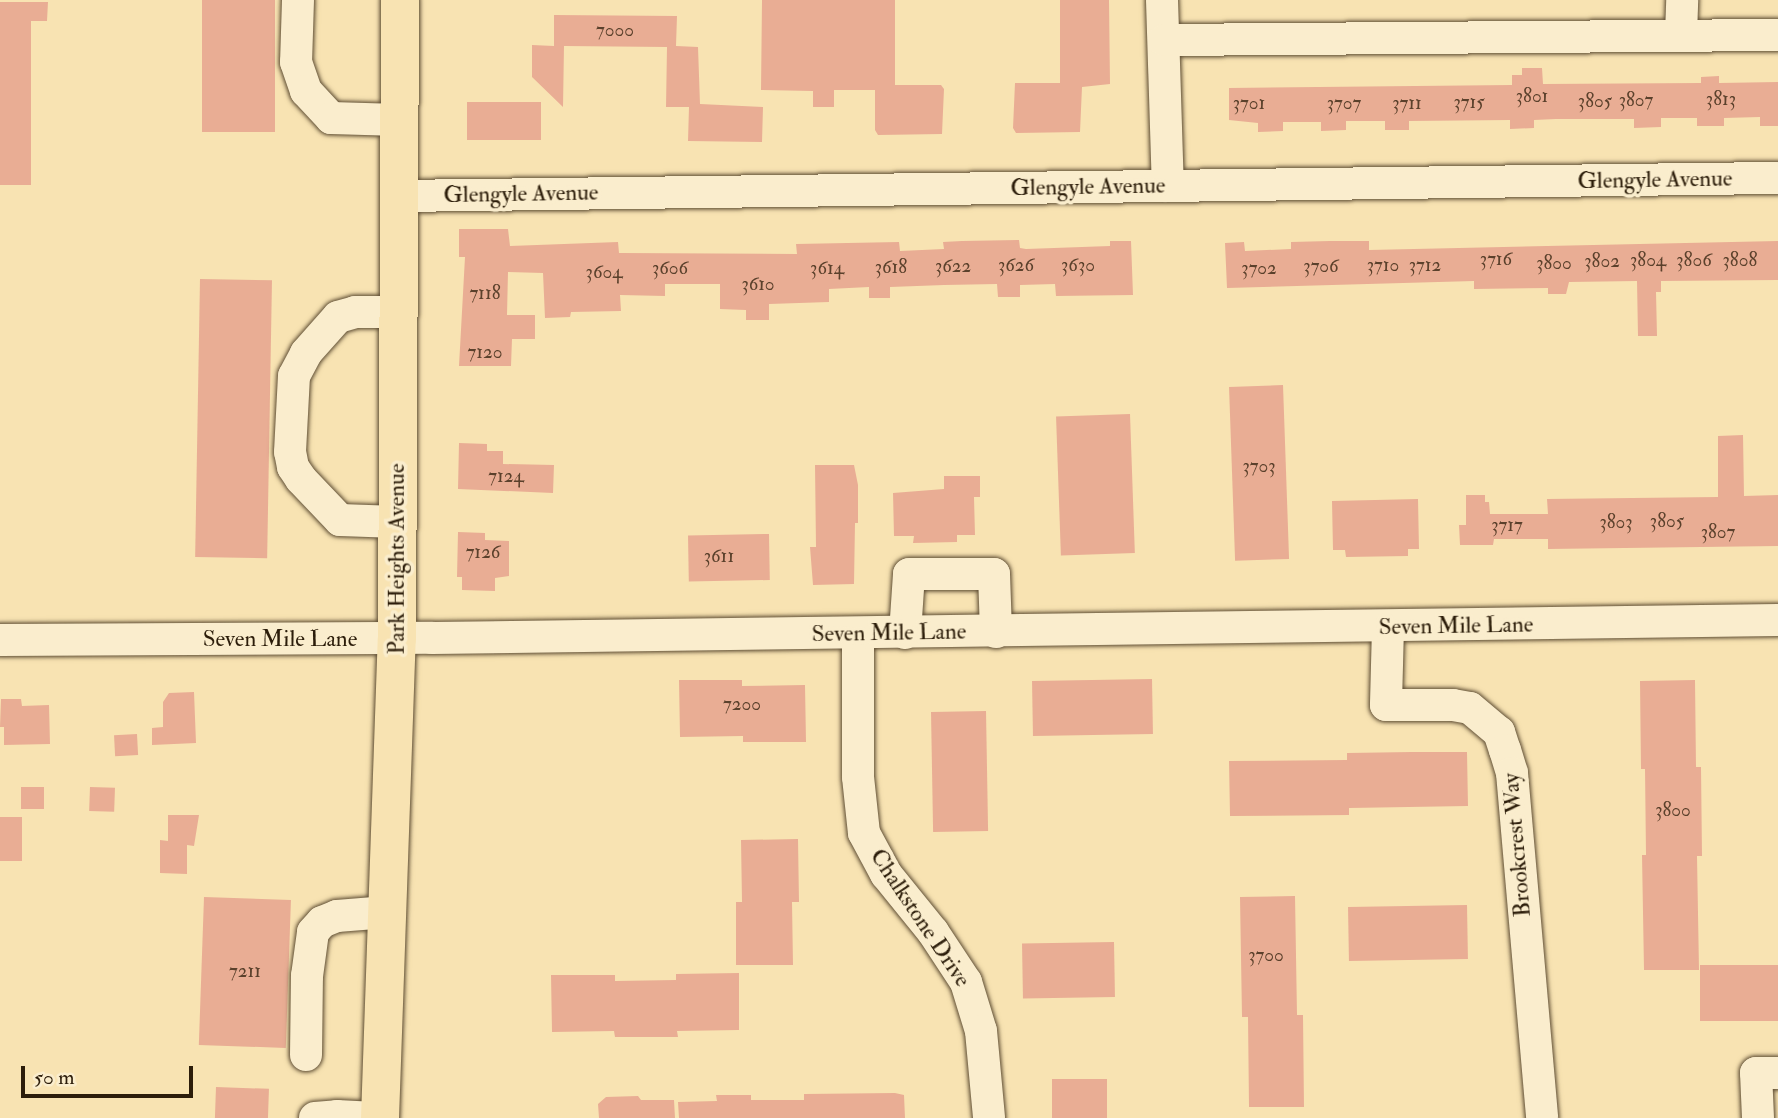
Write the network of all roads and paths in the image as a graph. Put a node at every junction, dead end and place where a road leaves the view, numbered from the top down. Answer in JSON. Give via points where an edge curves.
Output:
{"nodes":[{"id":1,"x":298,"y":0,"type":"edge"},
{"id":2,"x":400,"y":0,"type":"edge"},
{"id":3,"x":1162,"y":0,"type":"edge"},
{"id":4,"x":1682,"y":0,"type":"edge"},
{"id":5,"x":1681,"y":35,"type":"junction"},
{"id":6,"x":1778,"y":35,"type":"edge"},
{"id":7,"x":1164,"y":40,"type":"junction"},
{"id":8,"x":399,"y":120,"type":"junction"},
{"id":9,"x":1778,"y":178,"type":"edge"},
{"id":10,"x":1168,"y":186,"type":"junction"},
{"id":11,"x":398,"y":196,"type":"junction"},
{"id":12,"x":398,"y":312,"type":"junction"},
{"id":13,"x":397,"y":522,"type":"junction"},
{"id":14,"x":1778,"y":620,"type":"edge"},
{"id":15,"x":1388,"y":627,"type":"junction"},
{"id":16,"x":996,"y":632,"type":"junction"},
{"id":17,"x":858,"y":633,"type":"junction"},
{"id":18,"x":905,"y":633,"type":"junction"},
{"id":19,"x":397,"y":639,"type":"junction"},
{"id":20,"x":0,"y":640,"type":"edge"},
{"id":21,"x":387,"y":912,"type":"junction"},
{"id":22,"x":306,"y":1055,"type":"dead end"},
{"id":23,"x":1778,"y":1073,"type":"edge"},
{"id":24,"x":315,"y":1118,"type":"edge"},
{"id":25,"x":374,"y":1118,"type":"edge"},
{"id":26,"x":380,"y":1118,"type":"edge"},
{"id":27,"x":989,"y":1118,"type":"edge"},
{"id":28,"x":1542,"y":1118,"type":"edge"},
{"id":29,"x":1758,"y":1118,"type":"edge"}],
"edges":[{"from":1,"to":8,"type":"street","via":[[296,62],[306,91],[331,118]]},
{"from":2,"to":8,"type":"main road","name":"Park Heights Avenue"},
{"from":3,"to":7,"type":"street"},
{"from":4,"to":5,"type":"street"},
{"from":5,"to":6,"type":"street"},
{"from":5,"to":7,"type":"street"},
{"from":7,"to":10,"type":"street"},
{"from":8,"to":11,"type":"main road","name":"Park Heights Avenue"},
{"from":9,"to":10,"type":"street","name":"Glengyle Avenue"},
{"from":10,"to":11,"type":"street","name":"Glengyle Avenue"},
{"from":11,"to":12,"type":"main road","name":"Park Heights Avenue"},
{"from":12,"to":13,"type":"main road","name":"Park Heights Avenue"},
{"from":12,"to":13,"type":"street","via":[[355,312],[338,317],[306,353],[294,376],[290,452],[301,479],[340,520]]},
{"from":13,"to":19,"type":"main road","name":"Park Heights Avenue"},
{"from":14,"to":15,"type":"street","name":"Seven Mile Lane"},
{"from":15,"to":16,"type":"street","name":"Seven Mile Lane"},
{"from":15,"to":28,"type":"street","name":"Brookcrest Way","via":[[1386,705],[1471,708],[1499,732],[1505,750],[1512,773]]},
{"from":16,"to":18,"type":"street","name":"Seven Mile Lane"},
{"from":16,"to":18,"type":"street","via":[[994,574],[909,574]]},
{"from":17,"to":18,"type":"street","name":"Seven Mile Lane"},
{"from":17,"to":19,"type":"street","name":"Seven Mile Lane"},
{"from":17,"to":27,"type":"street","name":"Chalkstone Drive","via":[[858,777],[864,833],[886,874],[966,982],[981,1031]]},
{"from":19,"to":20,"type":"street","name":"Seven Mile Lane"},
{"from":19,"to":21,"type":"main road","name":"Park Heights Avenue"},
{"from":21,"to":22,"type":"street","via":[[337,916],[313,932]]},
{"from":21,"to":26,"type":"main road","name":"Park Heights Avenue"},
{"from":23,"to":29,"type":"street","via":[[1756,1073]]},
{"from":24,"to":25,"type":"street"}]}
